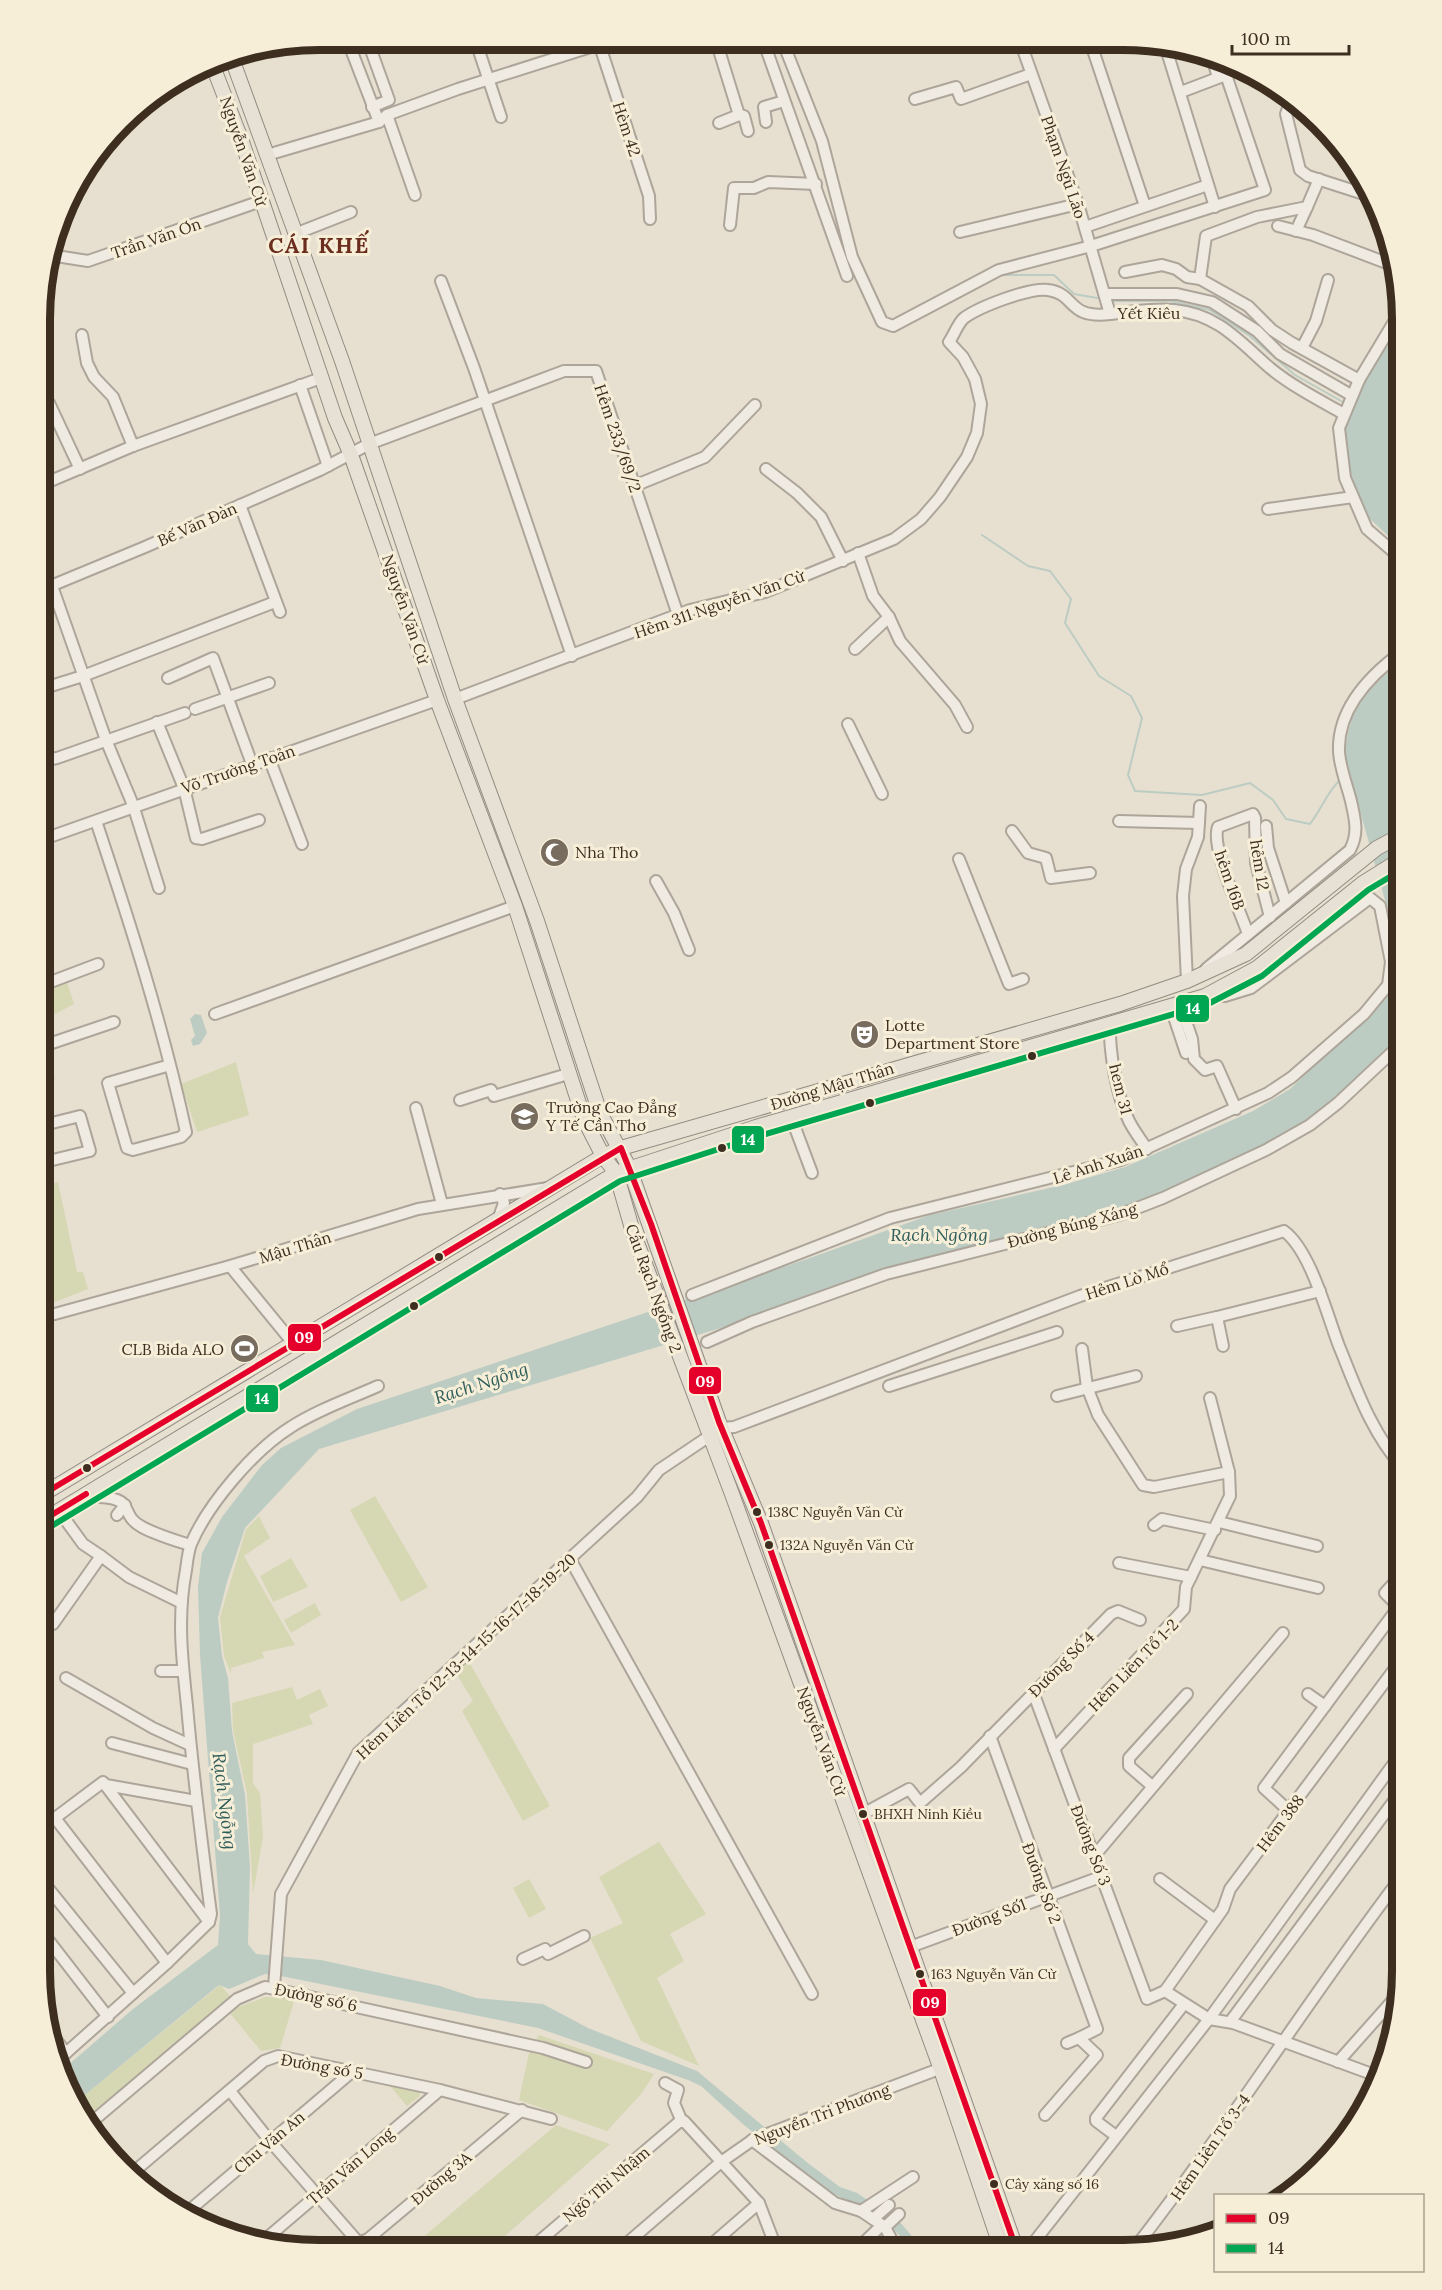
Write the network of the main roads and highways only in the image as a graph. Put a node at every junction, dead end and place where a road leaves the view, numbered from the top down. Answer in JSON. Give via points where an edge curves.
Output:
{"nodes":[{"id":1,"x":234,"y":63,"type":"edge"},
{"id":2,"x":214,"y":70,"type":"edge"},
{"id":3,"x":454,"y":696,"type":"junction"},
{"id":4,"x":437,"y":700,"type":"junction"},
{"id":5,"x":1392,"y":840,"type":"edge"},
{"id":6,"x":1392,"y":865,"type":"edge"},
{"id":7,"x":841,"y":1085,"type":"junction"},
{"id":8,"x":846,"y":1101,"type":"junction"},
{"id":9,"x":621,"y":1148,"type":"junction"},
{"id":10,"x":603,"y":1156,"type":"junction"},
{"id":11,"x":629,"y":1167,"type":"junction"},
{"id":12,"x":616,"y":1173,"type":"junction"},
{"id":13,"x":708,"y":1437,"type":"joint"},
{"id":14,"x":50,"y":1490,"type":"edge"},
{"id":15,"x":50,"y":1516,"type":"edge"},
{"id":16,"x":819,"y":1689,"type":"junction"},
{"id":17,"x":805,"y":1695,"type":"junction"},
{"id":18,"x":946,"y":2067,"type":"junction"},
{"id":19,"x":999,"y":2240,"type":"edge"},
{"id":20,"x":1013,"y":2240,"type":"edge"}],
"edges":[{"from":1,"to":3,"type":"main road","name":"Nguyễn Văn Cừ"},
{"from":2,"to":4,"type":"main road","name":"Nguyễn Văn Cừ"},
{"from":3,"to":4,"type":"main road"},
{"from":3,"to":9,"type":"main road","name":"Nguyễn Văn Cừ","via":[[537,921],[600,1113]]},
{"from":4,"to":10,"type":"main road","name":"Nguyễn Văn Cừ","via":[[515,906],[584,1119]]},
{"from":5,"to":7,"type":"main road","name":"Đường Mậu Thân","via":[[1246,954],[1192,979],[1120,1004]]},
{"from":6,"to":8,"type":"main road","name":"Đường Mậu Thân","via":[[1363,883],[1257,968],[1205,996]]},
{"from":7,"to":8,"type":"main road"},
{"from":7,"to":9,"type":"main road","name":"Đường Mậu Thân"},
{"from":8,"to":11,"type":"main road","name":"Đường Mậu Thân"},
{"from":9,"to":10,"type":"main road","name":"Đường Mậu Thân"},
{"from":9,"to":11,"type":"main road","name":"Cầu Rạch Ngổng 2"},
{"from":10,"to":12,"type":"main road","name":"Nguyễn Văn Cừ"},
{"from":10,"to":14,"type":"main road","name":"Đường Mậu Thân"},
{"from":11,"to":12,"type":"main road","name":"Đường Mậu Thân"},
{"from":11,"to":16,"type":"main road","name":"Cầu Rạch Ngổng 2"},
{"from":12,"to":13,"type":"main road","name":"Cầu Rạch Ngổng 2","via":[[633,1232]]},
{"from":12,"to":15,"type":"main road","name":"Đường Mậu Thân"},
{"from":13,"to":17,"type":"main road","name":"Nguyễn Văn Cừ"},
{"from":16,"to":17,"type":"main road"},
{"from":16,"to":18,"type":"main road","name":"Cầu Rạch Ngổng 2","via":[[910,1947]]},
{"from":17,"to":18,"type":"main road","name":"Nguyễn Văn Cừ"},
{"from":18,"to":19,"type":"main road","name":"Nguyễn Văn Cừ"},
{"from":18,"to":20,"type":"main road"}]}
